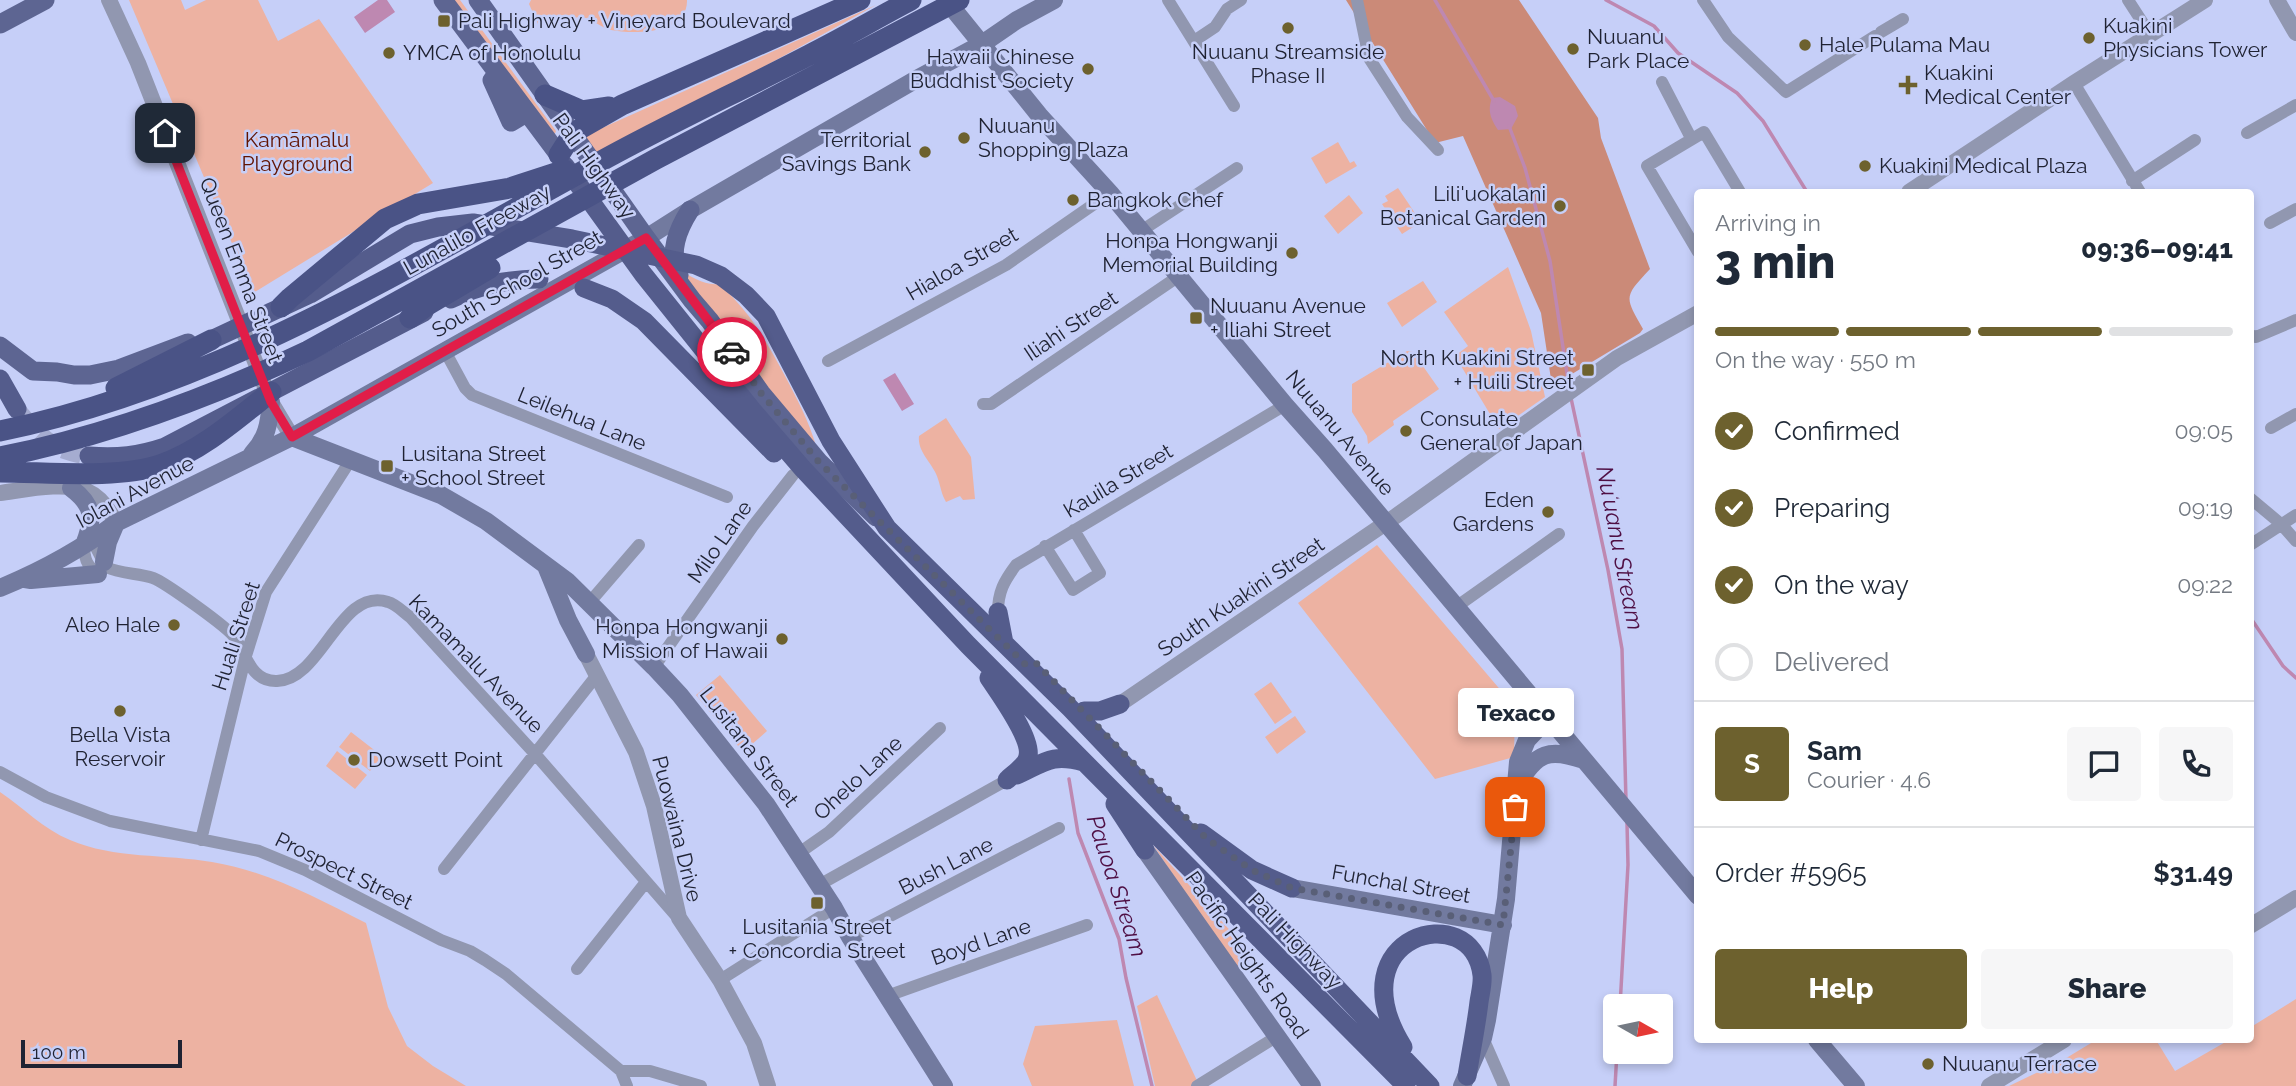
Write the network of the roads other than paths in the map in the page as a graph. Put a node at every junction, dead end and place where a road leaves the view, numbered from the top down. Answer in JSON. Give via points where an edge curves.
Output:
{"nodes":[{"id":1,"x":45,"y":0,"type":"edge"},
{"id":2,"x":109,"y":0,"type":"edge"},
{"id":3,"x":443,"y":0,"type":"edge"},
{"id":4,"x":478,"y":0,"type":"edge"},
{"id":5,"x":860,"y":0,"type":"edge"},
{"id":6,"x":911,"y":0,"type":"edge"},
{"id":7,"x":946,"y":0,"type":"edge"},
{"id":8,"x":959,"y":0,"type":"edge"},
{"id":9,"x":1054,"y":0,"type":"edge"},
{"id":10,"x":1168,"y":0,"type":"edge"},
{"id":11,"x":1241,"y":0,"type":"edge"},
{"id":12,"x":1357,"y":0,"type":"edge"},
{"id":13,"x":1703,"y":0,"type":"edge"},
{"id":14,"x":2128,"y":0,"type":"edge"},
{"id":15,"x":2205,"y":0,"type":"edge"},
{"id":16,"x":2277,"y":0,"type":"edge"},
{"id":17,"x":1903,"y":19,"type":"dead end"},
{"id":18,"x":0,"y":23,"type":"edge"},
{"id":19,"x":2296,"y":33,"type":"edge"},
{"id":20,"x":2150,"y":34,"type":"junction"},
{"id":21,"x":1194,"y":41,"type":"junction"},
{"id":22,"x":982,"y":44,"type":"junction"},
{"id":23,"x":1662,"y":82,"type":"dead end"},
{"id":24,"x":2074,"y":83,"type":"junction"},
{"id":25,"x":545,"y":95,"type":"junction"},
{"id":26,"x":622,"y":105,"type":"junction"},
{"id":27,"x":2296,"y":105,"type":"edge"},
{"id":28,"x":1234,"y":106,"type":"dead end"},
{"id":29,"x":743,"y":113,"type":"junction"},
{"id":30,"x":573,"y":133,"type":"junction"},
{"id":31,"x":2248,"y":133,"type":"dead end"},
{"id":32,"x":1691,"y":138,"type":"junction"},
{"id":33,"x":2195,"y":140,"type":"dead end"},
{"id":34,"x":1438,"y":150,"type":"dead end"},
{"id":35,"x":617,"y":152,"type":"junction"},
{"id":36,"x":561,"y":160,"type":"junction"},
{"id":37,"x":1237,"y":168,"type":"dead end"},
{"id":38,"x":2132,"y":181,"type":"junction"},
{"id":39,"x":1738,"y":189,"type":"edge"},
{"id":40,"x":1914,"y":189,"type":"edge"},
{"id":41,"x":2138,"y":189,"type":"edge"},
{"id":42,"x":1110,"y":193,"type":"junction"},
{"id":43,"x":2296,"y":209,"type":"edge"},
{"id":44,"x":690,"y":210,"type":"junction"},
{"id":45,"x":2270,"y":223,"type":"dead end"},
{"id":46,"x":641,"y":231,"type":"junction"},
{"id":47,"x":1142,"y":231,"type":"junction"},
{"id":48,"x":1694,"y":245,"type":"edge"},
{"id":49,"x":626,"y":248,"type":"junction"},
{"id":50,"x":1179,"y":276,"type":"junction"},
{"id":51,"x":539,"y":279,"type":"dead end"},
{"id":52,"x":584,"y":288,"type":"dead end"},
{"id":53,"x":692,"y":300,"type":"junction"},
{"id":54,"x":281,"y":307,"type":"junction"},
{"id":55,"x":1694,"y":315,"type":"edge"},
{"id":56,"x":410,"y":318,"type":"junction"},
{"id":57,"x":2296,"y":320,"type":"edge"},
{"id":58,"x":0,"y":331,"type":"edge"},
{"id":59,"x":2254,"y":336,"type":"edge"},
{"id":60,"x":211,"y":340,"type":"junction"},
{"id":61,"x":0,"y":346,"type":"edge"},
{"id":62,"x":445,"y":351,"type":"junction"},
{"id":63,"x":828,"y":361,"type":"dead end"},
{"id":64,"x":57,"y":372,"type":"junction"},
{"id":65,"x":0,"y":379,"type":"edge"},
{"id":66,"x":271,"y":397,"type":"junction"},
{"id":67,"x":983,"y":404,"type":"dead end"},
{"id":68,"x":1285,"y":405,"type":"junction"},
{"id":69,"x":16,"y":409,"type":"tunnel mouth"},
{"id":70,"x":2296,"y":414,"type":"edge"},
{"id":71,"x":43,"y":420,"type":"junction"},
{"id":72,"x":275,"y":424,"type":"junction"},
{"id":73,"x":2271,"y":428,"type":"dead end"},
{"id":74,"x":0,"y":430,"type":"edge"},
{"id":75,"x":292,"y":437,"type":"junction"},
{"id":76,"x":89,"y":456,"type":"tunnel mouth"},
{"id":77,"x":0,"y":457,"type":"edge"},
{"id":78,"x":249,"y":457,"type":"junction"},
{"id":79,"x":350,"y":461,"type":"junction"},
{"id":80,"x":0,"y":472,"type":"edge"},
{"id":81,"x":793,"y":475,"type":"junction"},
{"id":82,"x":71,"y":488,"type":"junction"},
{"id":83,"x":0,"y":493,"type":"edge"},
{"id":84,"x":727,"y":497,"type":"dead end"},
{"id":85,"x":2254,"y":501,"type":"edge"},
{"id":86,"x":2296,"y":515,"type":"edge"},
{"id":87,"x":116,"y":523,"type":"junction"},
{"id":88,"x":1385,"y":524,"type":"junction"},
{"id":89,"x":2281,"y":524,"type":"junction"},
{"id":90,"x":887,"y":528,"type":"junction"},
{"id":91,"x":1074,"y":530,"type":"junction"},
{"id":92,"x":1559,"y":534,"type":"dead end"},
{"id":93,"x":2296,"y":541,"type":"edge"},
{"id":94,"x":2254,"y":542,"type":"edge"},
{"id":95,"x":88,"y":543,"type":"junction"},
{"id":96,"x":639,"y":545,"type":"dead end"},
{"id":97,"x":1045,"y":547,"type":"junction"},
{"id":98,"x":887,"y":559,"type":"junction"},
{"id":99,"x":546,"y":566,"type":"junction"},
{"id":100,"x":101,"y":568,"type":"junction"},
{"id":101,"x":22,"y":579,"type":"junction"},
{"id":102,"x":0,"y":588,"type":"edge"},
{"id":103,"x":592,"y":607,"type":"junction"},
{"id":104,"x":1456,"y":607,"type":"junction"},
{"id":105,"x":998,"y":612,"type":"joint"},
{"id":106,"x":1004,"y":643,"type":"junction"},
{"id":107,"x":968,"y":645,"type":"junction"},
{"id":108,"x":586,"y":654,"type":"junction"},
{"id":109,"x":245,"y":659,"type":"junction"},
{"id":110,"x":1025,"y":664,"type":"junction"},
{"id":111,"x":654,"y":667,"type":"junction"},
{"id":112,"x":597,"y":676,"type":"junction"},
{"id":113,"x":1120,"y":704,"type":"junction"},
{"id":114,"x":1084,"y":711,"type":"junction"},
{"id":115,"x":1552,"y":723,"type":"junction"},
{"id":116,"x":940,"y":728,"type":"dead end"},
{"id":117,"x":1110,"y":738,"type":"junction"},
{"id":118,"x":536,"y":755,"type":"junction"},
{"id":119,"x":1584,"y":760,"type":"junction"},
{"id":120,"x":1084,"y":762,"type":"junction"},
{"id":121,"x":0,"y":772,"type":"edge"},
{"id":122,"x":1007,"y":780,"type":"junction"},
{"id":123,"x":1103,"y":781,"type":"junction"},
{"id":124,"x":1517,"y":787,"type":"junction"},
{"id":125,"x":1059,"y":828,"type":"dead end"},
{"id":126,"x":201,"y":840,"type":"junction"},
{"id":127,"x":1145,"y":850,"type":"joint"},
{"id":128,"x":799,"y":853,"type":"junction"},
{"id":129,"x":444,"y":869,"type":"dead end"},
{"id":130,"x":646,"y":882,"type":"junction"},
{"id":131,"x":819,"y":885,"type":"junction"},
{"id":132,"x":1292,"y":888,"type":"joint"},
{"id":133,"x":1694,"y":889,"type":"edge"},
{"id":134,"x":2296,"y":898,"type":"edge"},
{"id":135,"x":834,"y":908,"type":"junction"},
{"id":136,"x":679,"y":918,"type":"junction"},
{"id":137,"x":2254,"y":924,"type":"edge"},
{"id":138,"x":1087,"y":925,"type":"dead end"},
{"id":139,"x":1503,"y":925,"type":"junction"},
{"id":140,"x":850,"y":937,"type":"junction"},
{"id":141,"x":577,"y":969,"type":"dead end"},
{"id":142,"x":720,"y":980,"type":"junction"},
{"id":143,"x":887,"y":996,"type":"junction"},
{"id":144,"x":1276,"y":1037,"type":"junction"},
{"id":145,"x":1483,"y":1038,"type":"junction"},
{"id":146,"x":1820,"y":1043,"type":"edge"},
{"id":147,"x":2059,"y":1043,"type":"edge"},
{"id":148,"x":621,"y":1071,"type":"junction"},
{"id":149,"x":1464,"y":1081,"type":"edge"},
{"id":150,"x":1419,"y":1082,"type":"edge"},
{"id":151,"x":627,"y":1086,"type":"edge"},
{"id":152,"x":701,"y":1086,"type":"edge"},
{"id":153,"x":768,"y":1086,"type":"edge"},
{"id":154,"x":944,"y":1086,"type":"edge"},
{"id":155,"x":1197,"y":1086,"type":"edge"},
{"id":156,"x":1312,"y":1086,"type":"edge"},
{"id":157,"x":1504,"y":1086,"type":"edge"},
{"id":158,"x":1856,"y":1086,"type":"edge"},
{"id":159,"x":1989,"y":1086,"type":"edge"}],
"edges":[{"from":1,"to":18,"type":"main road"},
{"from":2,"to":66,"type":"street","name":"Queen Emma Street"},
{"from":3,"to":36,"type":"main road","name":"Pali Highway"},
{"from":4,"to":25,"type":"main road","name":"Pali Highway"},
{"from":5,"to":26,"type":"highway"},
{"from":6,"to":35,"type":"highway","name":"Lunalilo Freeway"},
{"from":7,"to":22,"type":"main road","name":"Nuuanu Avenue"},
{"from":8,"to":29,"type":"highway","name":"Lunalilo Freeway"},
{"from":9,"to":22,"type":"main road","name":"South School Street"},
{"from":10,"to":21,"type":"street"},
{"from":11,"to":21,"type":"street","via":[[1227,9],[1216,27]]},
{"from":12,"to":34,"type":"street","via":[[1369,58],[1407,117]]},
{"from":13,"to":17,"type":"street","via":[[1728,37],[1786,93]]},
{"from":14,"to":20,"type":"street"},
{"from":15,"to":20,"type":"street"},
{"from":16,"to":19,"type":"street"},
{"from":20,"to":24,"type":"street"},
{"from":21,"to":28,"type":"street"},
{"from":22,"to":42,"type":"main road","name":"Nuuanu Avenue"},
{"from":22,"to":44,"type":"main road","name":"South School Street"},
{"from":23,"to":32,"type":"street"},
{"from":24,"to":38,"type":"street"},
{"from":24,"to":40,"type":"street"},
{"from":25,"to":26,"type":"highway","via":[[582,111]]},
{"from":25,"to":30,"type":"main road","name":"Pali Highway"},
{"from":26,"to":30,"type":"highway"},
{"from":27,"to":31,"type":"street"},
{"from":29,"to":56,"type":"highway"},
{"from":29,"to":77,"type":"highway","name":"Lunalilo Freeway","via":[[278,365],[161,411]]},
{"from":30,"to":36,"type":"highway"},
{"from":30,"to":46,"type":"main road","name":"Pali Highway"},
{"from":32,"to":39,"type":"street","via":[[1704,132]]},
{"from":32,"to":48,"type":"street","via":[[1647,166]]},
{"from":33,"to":38,"type":"street"},
{"from":35,"to":54,"type":"highway","via":[[510,188],[418,204],[385,219]]},
{"from":35,"to":71,"type":"highway","name":"Lunalilo Freeway","via":[[269,339],[170,381]]},
{"from":36,"to":49,"type":"highway","name":"Pali Highway"},
{"from":37,"to":47,"type":"street"},
{"from":38,"to":41,"type":"street"},
{"from":42,"to":47,"type":"main road","name":"Nuuanu Avenue"},
{"from":42,"to":63,"type":"street","name":"Hialoa Street","via":[[1006,265]]},
{"from":43,"to":45,"type":"street"},
{"from":44,"to":46,"type":"main road","name":"South School Street"},
{"from":44,"to":53,"type":"main road","via":[[674,250],[677,269]]},
{"from":46,"to":49,"type":"main road","name":"South School Street"},
{"from":46,"to":53,"type":"main road","name":"Pali Highway"},
{"from":47,"to":50,"type":"main road","name":"Nuuanu Avenue"},
{"from":49,"to":62,"type":"main road","name":"South School Street"},
{"from":49,"to":98,"type":"highway","name":"Pali Highway","via":[[752,410]]},
{"from":50,"to":67,"type":"street","name":"Iliahi Street","via":[[991,404]]},
{"from":50,"to":68,"type":"main road","name":"Nuuanu Avenue"},
{"from":51,"to":56,"type":"highway","via":[[506,280],[470,290]]},
{"from":52,"to":81,"type":"highway","via":[[612,299],[645,321]]},
{"from":53,"to":90,"type":"main road","name":"Pali Highway","via":[[819,462]]},
{"from":54,"to":60,"type":"highway"},
{"from":54,"to":90,"type":"highway","via":[[410,234],[473,223],[696,265],[721,276],[766,316],[831,441]]},
{"from":55,"to":88,"type":"street","name":"South Kuakini Street","via":[[1617,358]]},
{"from":56,"to":66,"type":"highway"},
{"from":57,"to":59,"type":"street"},
{"from":58,"to":64,"type":"main road","via":[[22,354]]},
{"from":60,"to":64,"type":"main road","via":[[119,369],[90,375]]},
{"from":60,"to":71,"type":"highway"},
{"from":61,"to":64,"type":"main road","via":[[33,371]]},
{"from":62,"to":75,"type":"main road","name":"South School Street"},
{"from":62,"to":84,"type":"street","name":"Leilehua Lane","via":[[472,395]]},
{"from":65,"to":69,"type":"highway"},
{"from":66,"to":72,"type":"main road"},
{"from":66,"to":76,"type":"highway","via":[[138,456]]},
{"from":66,"to":80,"type":"highway","via":[[200,445],[157,466],[129,472]]},
{"from":68,"to":88,"type":"main road","name":"Nuuanu Avenue"},
{"from":68,"to":91,"type":"street","name":"Kauila Street"},
{"from":70,"to":73,"type":"street"},
{"from":71,"to":74,"type":"highway","name":"Lunalilo Freeway"},
{"from":72,"to":75,"type":"street"},
{"from":72,"to":78,"type":"main road"},
{"from":75,"to":78,"type":"main road","name":"Iolani Avenue"},
{"from":75,"to":79,"type":"main road","name":"Lusitana Street"},
{"from":78,"to":87,"type":"main road","name":"Iolani Avenue"},
{"from":79,"to":99,"type":"main road","name":"Lusitana Street","via":[[441,495],[486,521]]},
{"from":79,"to":109,"type":"street","name":"Huali Street","via":[[266,592]]},
{"from":81,"to":98,"type":"highway"},
{"from":81,"to":111,"type":"street","name":"Milo Lane"},
{"from":82,"to":83,"type":"street"},
{"from":82,"to":87,"type":"street","via":[[92,494]]},
{"from":82,"to":95,"type":"main road","via":[[91,512]]},
{"from":85,"to":89,"type":"street"},
{"from":86,"to":89,"type":"street"},
{"from":87,"to":95,"type":"main road","name":"Iolani Avenue"},
{"from":87,"to":100,"type":"main road"},
{"from":88,"to":104,"type":"main road","name":"Nuuanu Avenue"},
{"from":88,"to":113,"type":"street","name":"South Kuakini Street"},
{"from":89,"to":93,"type":"street"},
{"from":89,"to":94,"type":"street"},
{"from":90,"to":106,"type":"highway","name":"Pali Highway"},
{"from":91,"to":97,"type":"street","name":"Kauila Street"},
{"from":91,"to":97,"type":"street","via":[[1100,573],[1073,590]]},
{"from":92,"to":104,"type":"street"},
{"from":95,"to":100,"type":"street","via":[[84,556],[89,566]]},
{"from":95,"to":101,"type":"main road","name":"Iolani Avenue"},
{"from":96,"to":103,"type":"street"},
{"from":97,"to":105,"type":"street","name":"Kauila Street","via":[[1016,565],[1004,581]]},
{"from":98,"to":107,"type":"highway","name":"Pali Highway"},
{"from":99,"to":103,"type":"main road","name":"Lusitana Street"},
{"from":99,"to":108,"type":"main road"},
{"from":100,"to":101,"type":"main road"},
{"from":100,"to":109,"type":"street","name":"Kamamalu Avenue","via":[[155,579],[234,636]]},
{"from":101,"to":102,"type":"main road","name":"Iolani Avenue"},
{"from":103,"to":108,"type":"main road","via":[[581,629]]},
{"from":103,"to":111,"type":"main road","name":"Lusitana Street"},
{"from":104,"to":115,"type":"main road","name":"Nuuanu Avenue"},
{"from":105,"to":106,"type":"highway"},
{"from":106,"to":110,"type":"highway","name":"Pali Highway"},
{"from":107,"to":120,"type":"highway","name":"Pali Highway"},
{"from":107,"to":122,"type":"highway","via":[[1026,740],[1028,756]]},
{"from":108,"to":112,"type":"street","name":"Puowaina Drive"},
{"from":109,"to":118,"type":"street","name":"Kamamalu Avenue","via":[[260,677],[289,678],[300,672],[360,604],[388,602],[410,617]]},
{"from":109,"to":126,"type":"street","name":"Huali Street"},
{"from":110,"to":114,"type":"highway","via":[[1036,663]]},
{"from":110,"to":150,"type":"highway","name":"Pali Highway"},
{"from":111,"to":128,"type":"main road","name":"Lusitana Street","via":[[737,765]]},
{"from":112,"to":118,"type":"street"},
{"from":112,"to":136,"type":"street","name":"Puowaina Drive","via":[[647,784]]},
{"from":113,"to":114,"type":"highway"},
{"from":113,"to":117,"type":"highway","via":[[1112,718]]},
{"from":114,"to":117,"type":"highway"},
{"from":115,"to":119,"type":"main road","name":"Nuuanu Avenue"},
{"from":115,"to":124,"type":"main road","via":[[1527,740],[1517,768]]},
{"from":116,"to":128,"type":"street","name":"Ohelo Lane","via":[[829,832]]},
{"from":117,"to":132,"type":"highway","via":[[1207,839],[1252,870]]},
{"from":118,"to":129,"type":"street"},
{"from":118,"to":130,"type":"street","name":"Kamamalu Avenue"},
{"from":119,"to":124,"type":"main road","via":[[1566,754],[1546,755],[1530,765]]},
{"from":119,"to":133,"type":"main road","name":"Nuuanu Avenue"},
{"from":120,"to":122,"type":"highway","via":[[1053,758]]},
{"from":120,"to":123,"type":"highway","name":"Pali Highway"},
{"from":121,"to":126,"type":"street","name":"Prospect Street","via":[[46,797],[110,821]]},
{"from":122,"to":131,"type":"street"},
{"from":123,"to":127,"type":"highway"},
{"from":123,"to":150,"type":"highway","name":"Pali Highway"},
{"from":124,"to":139,"type":"main road"},
{"from":125,"to":140,"type":"street","name":"Bush Lane"},
{"from":126,"to":148,"type":"street","name":"Prospect Street","via":[[259,851],[470,951],[506,974]]},
{"from":127,"to":144,"type":"main road","name":"Pacific Heights Road"},
{"from":128,"to":131,"type":"main road","name":"Lusitana Street"},
{"from":130,"to":136,"type":"street","name":"Kamamalu Avenue"},
{"from":130,"to":141,"type":"street"},
{"from":131,"to":135,"type":"main road","name":"Lusitana Street"},
{"from":132,"to":139,"type":"main road","name":"Funchal Street"},
{"from":134,"to":137,"type":"street"},
{"from":135,"to":140,"type":"main road","name":"Lusitana Street"},
{"from":135,"to":142,"type":"street"},
{"from":136,"to":142,"type":"street","name":"Puowaina Drive"},
{"from":138,"to":143,"type":"street","name":"Boyd Lane"},
{"from":139,"to":145,"type":"main road"},
{"from":140,"to":143,"type":"main road","name":"Lusitana Street"},
{"from":142,"to":153,"type":"street","name":"Puowaina Drive","via":[[754,1043]]},
{"from":143,"to":154,"type":"main road","name":"Lusitana Street"},
{"from":144,"to":155,"type":"street"},
{"from":144,"to":156,"type":"main road","name":"Pacific Heights Road"},
{"from":145,"to":149,"type":"main road"},
{"from":145,"to":157,"type":"street"},
{"from":146,"to":158,"type":"main road"},
{"from":147,"to":159,"type":"street"},
{"from":148,"to":151,"type":"street","name":"Prospect Street"},
{"from":148,"to":152,"type":"street","via":[[650,1071]]},
{"from":149,"to":150,"type":"highway","via":[[1483,977],[1474,953],[1465,944],[1437,934],[1405,944],[1392,960],[1384,984],[1385,1012]]}]}
